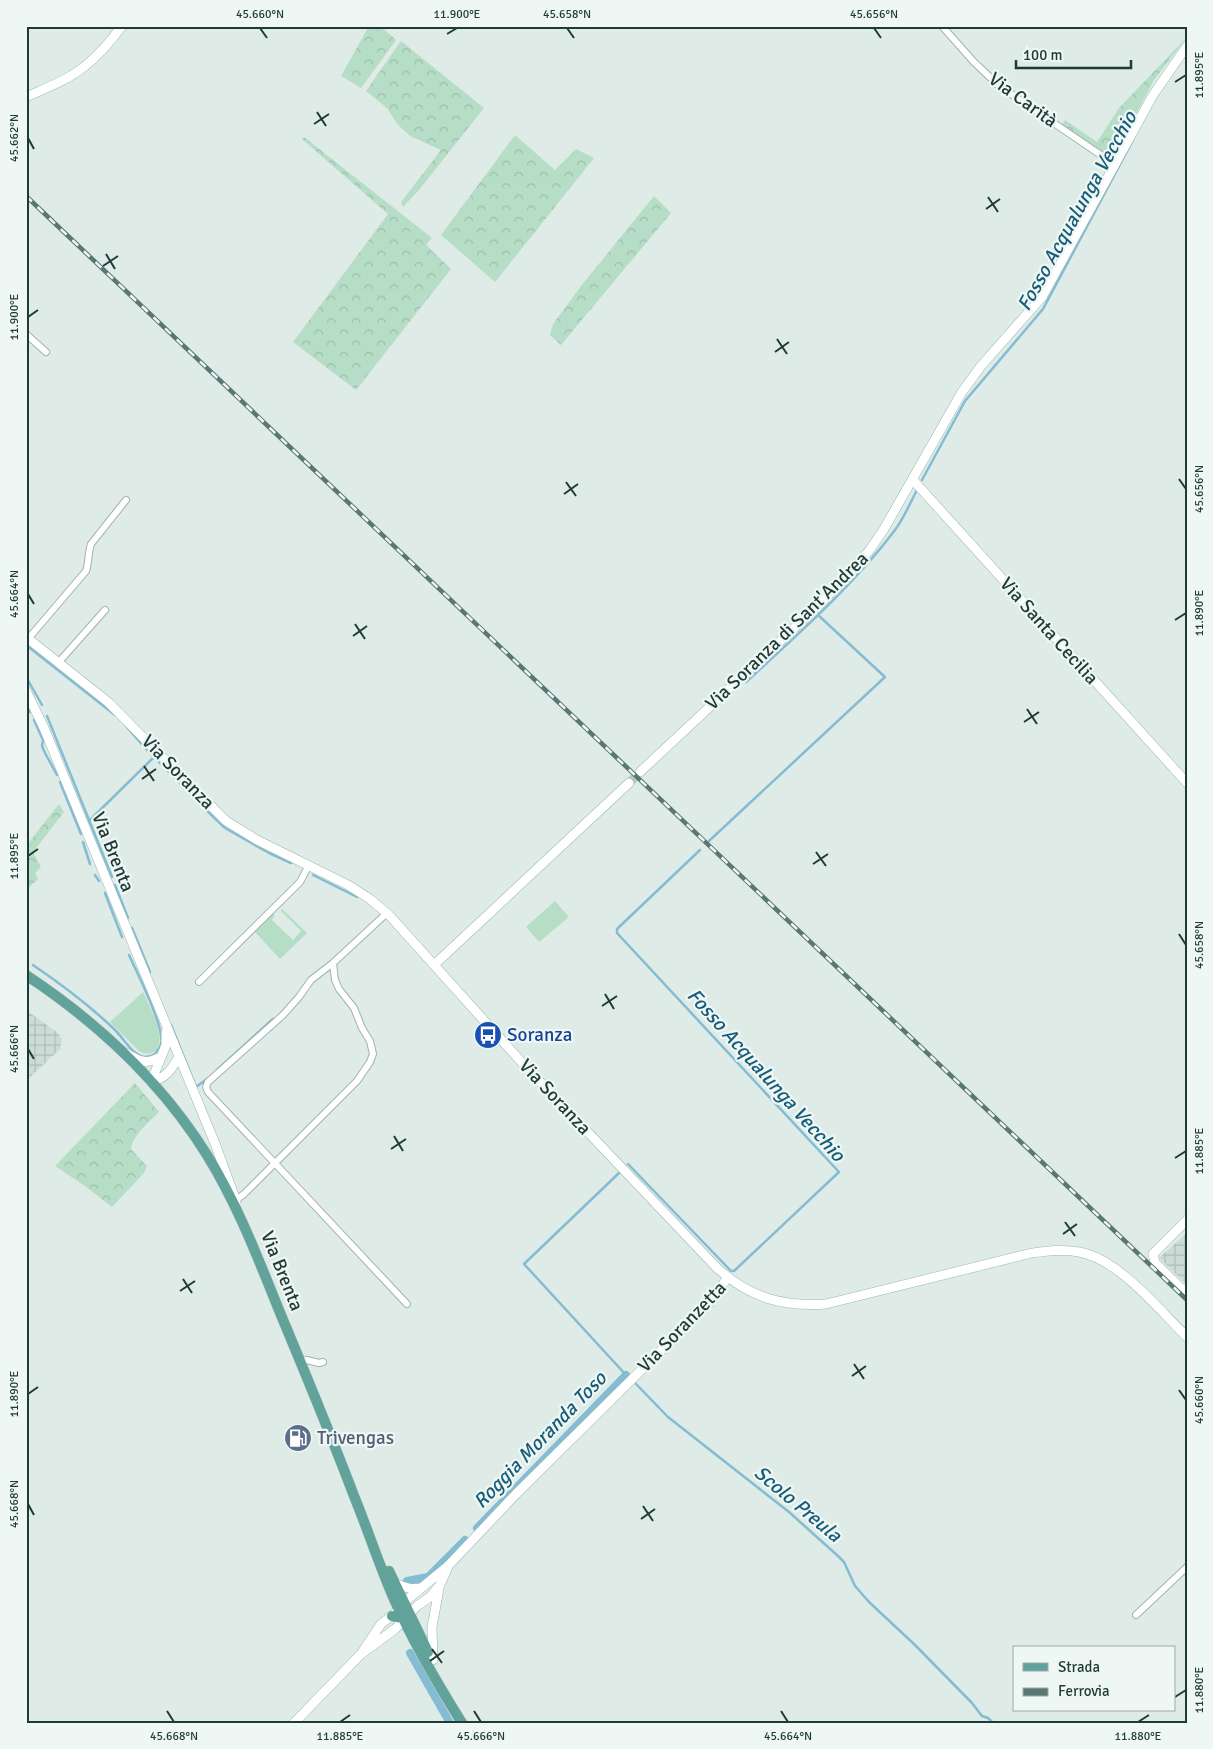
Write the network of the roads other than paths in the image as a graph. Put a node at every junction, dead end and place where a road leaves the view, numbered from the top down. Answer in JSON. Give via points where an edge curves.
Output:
{"nodes":[{"id":1,"x":122,"y":26,"type":"edge"},
{"id":2,"x":942,"y":26,"type":"edge"},
{"id":3,"x":1187,"y":46,"type":"edge"},
{"id":4,"x":26,"y":97,"type":"edge"},
{"id":5,"x":1114,"y":164,"type":"junction"},
{"id":6,"x":26,"y":334,"type":"edge"},
{"id":7,"x":46,"y":352,"type":"dead end"},
{"id":8,"x":912,"y":480,"type":"junction"},
{"id":9,"x":126,"y":500,"type":"dead end"},
{"id":10,"x":105,"y":610,"type":"dead end"},
{"id":11,"x":27,"y":638,"type":"edge"},
{"id":12,"x":58,"y":663,"type":"junction"},
{"id":13,"x":26,"y":691,"type":"edge"},
{"id":14,"x":640,"y":772,"type":"tunnel mouth"},
{"id":15,"x":629,"y":783,"type":"tunnel mouth"},
{"id":16,"x":1187,"y":783,"type":"edge"},
{"id":17,"x":308,"y":865,"type":"junction"},
{"id":18,"x":387,"y":913,"type":"junction"},
{"id":19,"x":333,"y":963,"type":"junction"},
{"id":20,"x":434,"y":964,"type":"junction"},
{"id":21,"x":26,"y":976,"type":"edge"},
{"id":22,"x":199,"y":982,"type":"dead end"},
{"id":23,"x":166,"y":1027,"type":"junction"},
{"id":24,"x":119,"y":1049,"type":"junction"},
{"id":25,"x":162,"y":1056,"type":"junction"},
{"id":26,"x":179,"y":1057,"type":"junction"},
{"id":27,"x":151,"y":1082,"type":"junction"},
{"id":28,"x":275,"y":1163,"type":"junction"},
{"id":29,"x":236,"y":1200,"type":"junction"},
{"id":30,"x":1187,"y":1220,"type":"edge"},
{"id":31,"x":249,"y":1239,"type":"junction"},
{"id":32,"x":728,"y":1278,"type":"junction"},
{"id":33,"x":1187,"y":1294,"type":"edge"},
{"id":34,"x":407,"y":1304,"type":"dead end"},
{"id":35,"x":1187,"y":1338,"type":"edge"},
{"id":36,"x":300,"y":1362,"type":"junction"},
{"id":37,"x":323,"y":1362,"type":"dead end"},
{"id":38,"x":355,"y":1497,"type":"junction"},
{"id":39,"x":448,"y":1566,"type":"junction"},
{"id":40,"x":1187,"y":1567,"type":"edge"},
{"id":41,"x":395,"y":1583,"type":"junction"},
{"id":42,"x":440,"y":1585,"type":"junction"},
{"id":43,"x":421,"y":1588,"type":"junction"},
{"id":44,"x":417,"y":1606,"type":"joint"},
{"id":45,"x":403,"y":1612,"type":"junction"},
{"id":46,"x":1136,"y":1615,"type":"dead end"},
{"id":47,"x":388,"y":1634,"type":"junction"},
{"id":48,"x":414,"y":1639,"type":"junction"},
{"id":49,"x":361,"y":1654,"type":"junction"},
{"id":50,"x":432,"y":1660,"type":"junction"},
{"id":51,"x":441,"y":1675,"type":"junction"},
{"id":52,"x":294,"y":1723,"type":"edge"},
{"id":53,"x":464,"y":1723,"type":"edge"}],
"edges":[{"from":1,"to":4,"type":"street","via":[[85,66]]},
{"from":2,"to":5,"type":"street","name":"Via Carità","via":[[998,85]]},
{"from":3,"to":5,"type":"street","name":"Via Soranza di Sant'Andrea","via":[[1153,95]]},
{"from":5,"to":8,"type":"street","name":"Via Soranza di Sant'Andrea","via":[[1042,297],[981,366],[942,425]]},
{"from":6,"to":7,"type":"street"},
{"from":8,"to":14,"type":"street","name":"Via Soranza di Sant'Andrea","via":[[881,534],[848,575]]},
{"from":8,"to":16,"type":"street","name":"Via Santa Cecilia"},
{"from":9,"to":11,"type":"street","name":"Via Soranza","via":[[91,544],[86,571]]},
{"from":10,"to":12,"type":"street"},
{"from":11,"to":12,"type":"street","name":"Via Soranza"},
{"from":12,"to":17,"type":"street","name":"Via Soranza","via":[[108,702],[226,821]]},
{"from":13,"to":23,"type":"street","name":"Via Brenta"},
{"from":15,"to":20,"type":"street"},
{"from":17,"to":18,"type":"street","name":"Via Soranza","via":[[359,891]]},
{"from":17,"to":22,"type":"street","via":[[300,882]]},
{"from":18,"to":19,"type":"street"},
{"from":18,"to":20,"type":"street","name":"Via Soranza"},
{"from":19,"to":28,"type":"street","via":[[335,980],[354,1008],[370,1040],[373,1054],[357,1080]]},
{"from":19,"to":28,"type":"street","via":[[311,980],[283,1015],[206,1087]]},
{"from":20,"to":32,"type":"street","name":"Via Soranza","via":[[523,1064]]},
{"from":21,"to":24,"type":"main road","via":[[58,996]]},
{"from":23,"to":25,"type":"street","name":"Via Brenta"},
{"from":23,"to":26,"type":"street","name":"Via Brenta"},
{"from":24,"to":25,"type":"street","via":[[146,1063]]},
{"from":24,"to":27,"type":"main road"},
{"from":25,"to":27,"type":"street","name":"Via Brenta"},
{"from":26,"to":27,"type":"street","via":[[167,1075]]},
{"from":26,"to":29,"type":"street","name":"Via Brenta"},
{"from":27,"to":31,"type":"main road","via":[[207,1156]]},
{"from":28,"to":29,"type":"street"},
{"from":28,"to":34,"type":"street"},
{"from":29,"to":31,"type":"street","name":"Via Brenta"},
{"from":30,"to":33,"type":"street","via":[[1153,1254],[1155,1263]]},
{"from":31,"to":36,"type":"main road","name":"Via Brenta"},
{"from":32,"to":35,"type":"street","name":"Via Soranzetta","via":[[750,1292],[781,1303],[826,1304],[1032,1253],[1079,1252],[1112,1265]]},
{"from":32,"to":39,"type":"street","name":"Via Soranzetta","via":[[706,1306]]},
{"from":36,"to":37,"type":"street"},
{"from":36,"to":38,"type":"main road","name":"Via Brenta"},
{"from":38,"to":41,"type":"main road","name":"Via Brenta"},
{"from":38,"to":45,"type":"main road","name":"Via Brenta","via":[[372,1548]]},
{"from":39,"to":42,"type":"street","name":"Via Soranzetta"},
{"from":39,"to":43,"type":"street","name":"Via Soranzetta"},
{"from":40,"to":46,"type":"street"},
{"from":41,"to":43,"type":"street","via":[[406,1588]]},
{"from":41,"to":45,"type":"main road","name":"Via Brenta"},
{"from":42,"to":44,"type":"street","name":"Via Soranzetta"},
{"from":42,"to":50,"type":"street","via":[[432,1627]]},
{"from":43,"to":45,"type":"street","name":"Via Soranzetta"},
{"from":44,"to":45,"type":"main road"},
{"from":45,"to":47,"type":"street"},
{"from":45,"to":48,"type":"main road","name":"Via Brenta"},
{"from":45,"to":49,"type":"street","via":[[381,1624]]},
{"from":45,"to":50,"type":"main road","name":"Via Brenta"},
{"from":45,"to":51,"type":"main road","via":[[431,1664]]},
{"from":47,"to":48,"type":"street","via":[[401,1633]]},
{"from":47,"to":49,"type":"street"},
{"from":48,"to":53,"type":"main road","name":"Via Brenta","via":[[434,1678]]},
{"from":49,"to":52,"type":"street"},
{"from":50,"to":51,"type":"main road","name":"Via Brenta"},
{"from":51,"to":53,"type":"main road","name":"Via Brenta"}]}
